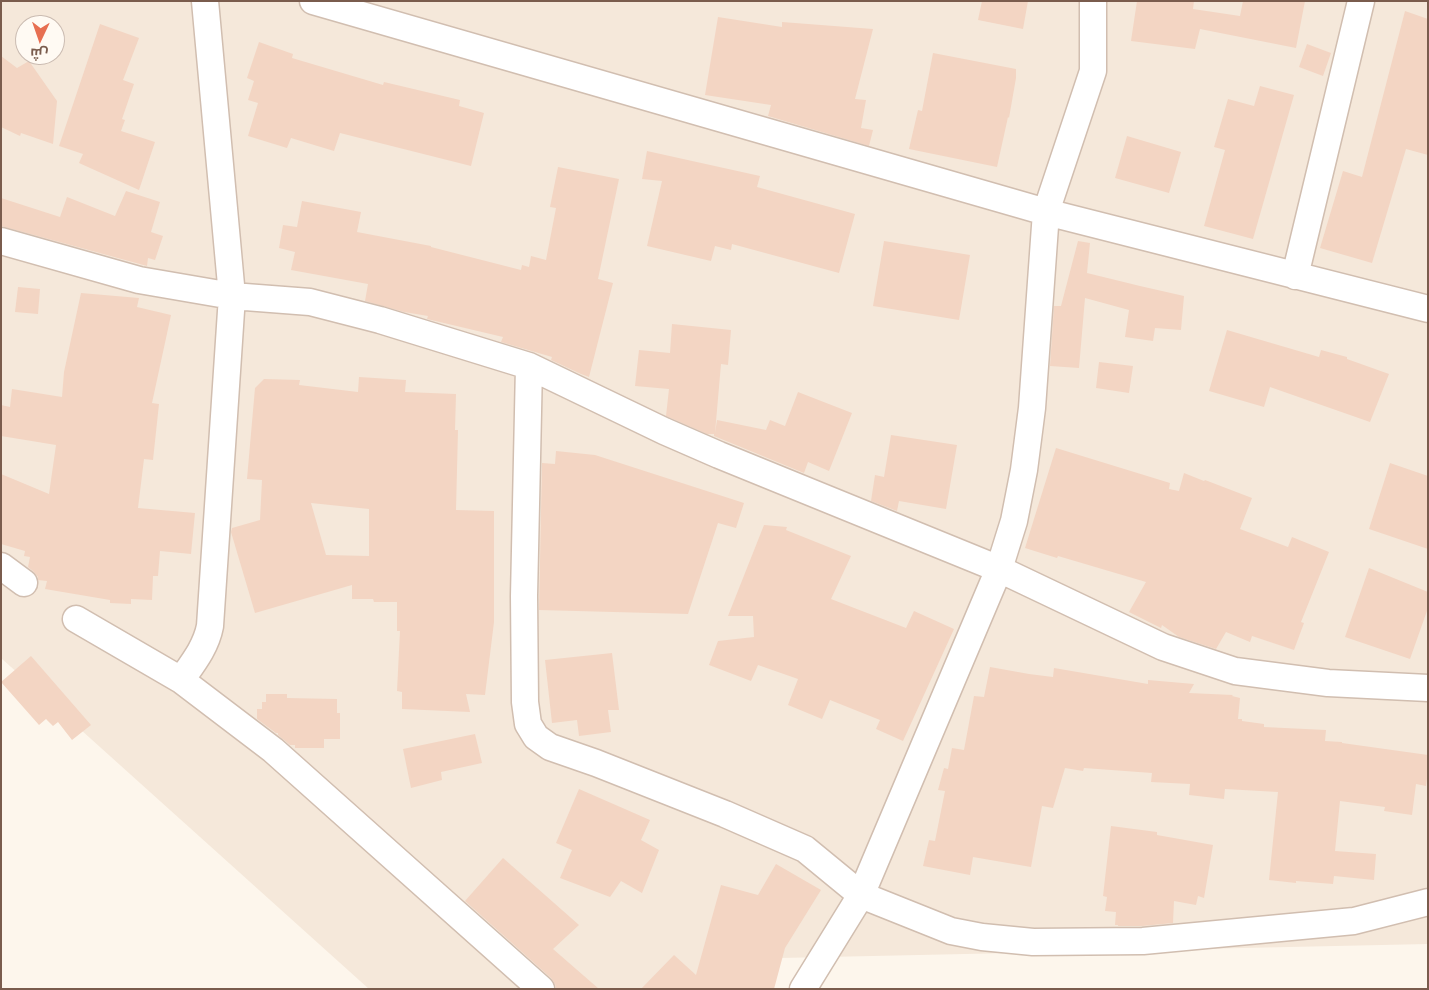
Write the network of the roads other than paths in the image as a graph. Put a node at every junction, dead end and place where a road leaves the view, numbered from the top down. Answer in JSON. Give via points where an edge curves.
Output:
{"nodes":[{"id":1,"x":205,"y":1,"type":"edge"},
{"id":2,"x":313,"y":1,"type":"edge"},
{"id":3,"x":1093,"y":1,"type":"edge"},
{"id":4,"x":1362,"y":1,"type":"edge"},
{"id":5,"x":1046,"y":212,"type":"junction"},
{"id":6,"x":1,"y":241,"type":"edge"},
{"id":7,"x":1295,"y":276,"type":"junction"},
{"id":8,"x":232,"y":296,"type":"junction"},
{"id":9,"x":1428,"y":309,"type":"edge"},
{"id":10,"x":529,"y":366,"type":"junction"},
{"id":11,"x":1,"y":566,"type":"edge"},
{"id":12,"x":998,"y":569,"type":"junction"},
{"id":13,"x":24,"y":584,"type":"dead end"},
{"id":14,"x":76,"y":619,"type":"dead end"},
{"id":15,"x":182,"y":680,"type":"junction"},
{"id":16,"x":1428,"y":688,"type":"edge"},
{"id":17,"x":861,"y":895,"type":"junction"},
{"id":18,"x":1428,"y":902,"type":"edge"},
{"id":19,"x":541,"y":989,"type":"edge"},
{"id":20,"x":803,"y":989,"type":"edge"}],
"edges":[{"from":1,"to":8,"type":"street"},
{"from":2,"to":5,"type":"street"},
{"from":3,"to":5,"type":"street","via":[[1093,70]]},
{"from":4,"to":7,"type":"street"},
{"from":5,"to":7,"type":"street"},
{"from":5,"to":12,"type":"street","via":[[1032,408],[1024,470],[1014,521]]},
{"from":6,"to":8,"type":"street","via":[[139,280]]},
{"from":7,"to":9,"type":"street"},
{"from":8,"to":10,"type":"street","via":[[310,302]]},
{"from":8,"to":15,"type":"street","via":[[210,626],[204,647]]},
{"from":10,"to":12,"type":"street","via":[[719,455]]},
{"from":10,"to":17,"type":"street","via":[[525,702],[528,724],[536,737],[550,747],[725,814],[805,849]]},
{"from":11,"to":13,"type":"street"},
{"from":12,"to":16,"type":"street","via":[[1163,647],[1235,671],[1328,683]]},
{"from":12,"to":17,"type":"street"},
{"from":14,"to":15,"type":"street"},
{"from":15,"to":19,"type":"street","via":[[273,750]]},
{"from":17,"to":18,"type":"street","via":[[951,931],[1033,942],[1143,941],[1310,926],[1354,921]]},
{"from":17,"to":20,"type":"street"}]}
